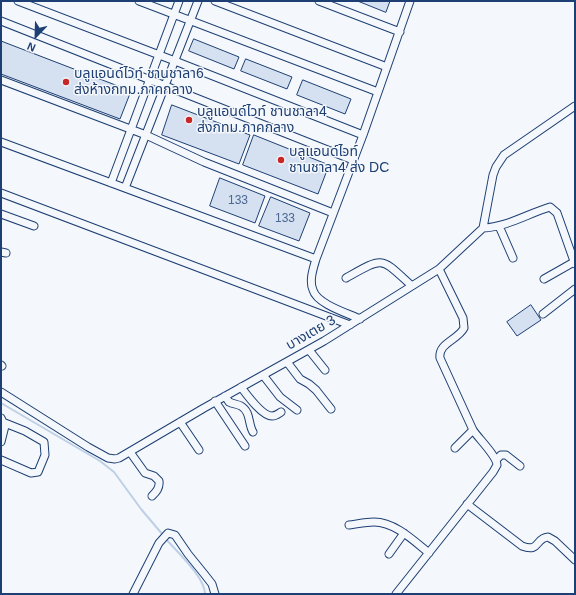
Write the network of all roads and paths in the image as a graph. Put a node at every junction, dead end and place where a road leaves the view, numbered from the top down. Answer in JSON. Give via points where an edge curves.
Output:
{"nodes":[{"id":1,"x":18,"y":1,"type":"edge"},
{"id":2,"x":139,"y":1,"type":"edge"},
{"id":3,"x":179,"y":1,"type":"edge"},
{"id":4,"x":198,"y":1,"type":"edge"},
{"id":5,"x":215,"y":1,"type":"edge"},
{"id":6,"x":320,"y":1,"type":"edge"},
{"id":7,"x":410,"y":1,"type":"edge"},
{"id":8,"x":174,"y":14,"type":"junction"},
{"id":9,"x":190,"y":20,"type":"junction"},
{"id":10,"x":1,"y":22,"type":"edge"},
{"id":11,"x":400,"y":32,"type":"junction"},
{"id":12,"x":159,"y":54,"type":"junction"},
{"id":13,"x":175,"y":61,"type":"junction"},
{"id":14,"x":387,"y":68,"type":"junction"},
{"id":15,"x":1,"y":80,"type":"edge"},
{"id":16,"x":149,"y":80,"type":"junction"},
{"id":17,"x":165,"y":86,"type":"junction"},
{"id":18,"x":378,"y":92,"type":"junction"},
{"id":19,"x":575,"y":106,"type":"edge"},
{"id":20,"x":130,"y":130,"type":"junction"},
{"id":21,"x":363,"y":135,"type":"junction"},
{"id":22,"x":146,"y":136,"type":"junction"},
{"id":23,"x":1,"y":142,"type":"edge"},
{"id":24,"x":353,"y":160,"type":"junction"},
{"id":25,"x":111,"y":183,"type":"junction"},
{"id":26,"x":126,"y":188,"type":"junction"},
{"id":27,"x":1,"y":193,"type":"edge"},
{"id":28,"x":333,"y":213,"type":"junction"},
{"id":29,"x":1,"y":214,"type":"edge"},
{"id":30,"x":34,"y":226,"type":"dead end"},
{"id":31,"x":499,"y":226,"type":"junction"},
{"id":32,"x":483,"y":228,"type":"junction"},
{"id":33,"x":513,"y":258,"type":"dead end"},
{"id":34,"x":316,"y":259,"type":"junction"},
{"id":35,"x":575,"y":263,"type":"edge"},
{"id":36,"x":439,"y":269,"type":"junction"},
{"id":37,"x":346,"y":278,"type":"dead end"},
{"id":38,"x":544,"y":279,"type":"dead end"},
{"id":39,"x":412,"y":286,"type":"junction"},
{"id":40,"x":575,"y":289,"type":"edge"},
{"id":41,"x":543,"y":314,"type":"dead end"},
{"id":42,"x":360,"y":319,"type":"junction"},
{"id":43,"x":350,"y":325,"type":"junction"},
{"id":44,"x":309,"y":350,"type":"junction"},
{"id":45,"x":287,"y":362,"type":"junction"},
{"id":46,"x":325,"y":370,"type":"dead end"},
{"id":47,"x":263,"y":375,"type":"junction"},
{"id":48,"x":241,"y":387,"type":"junction"},
{"id":49,"x":1,"y":392,"type":"edge"},
{"id":50,"x":225,"y":396,"type":"junction"},
{"id":51,"x":215,"y":401,"type":"junction"},
{"id":52,"x":331,"y":409,"type":"dead end"},
{"id":53,"x":298,"y":410,"type":"dead end"},
{"id":54,"x":281,"y":412,"type":"dead end"},
{"id":55,"x":3,"y":421,"type":"edge"},
{"id":56,"x":180,"y":422,"type":"junction"},
{"id":57,"x":473,"y":430,"type":"junction"},
{"id":58,"x":253,"y":432,"type":"dead end"},
{"id":59,"x":1,"y":442,"type":"edge"},
{"id":60,"x":245,"y":446,"type":"dead end"},
{"id":61,"x":455,"y":448,"type":"dead end"},
{"id":62,"x":199,"y":450,"type":"dead end"},
{"id":63,"x":130,"y":452,"type":"junction"},
{"id":64,"x":1,"y":460,"type":"edge"},
{"id":65,"x":496,"y":460,"type":"junction"},
{"id":66,"x":520,"y":466,"type":"dead end"},
{"id":67,"x":152,"y":496,"type":"dead end"},
{"id":68,"x":467,"y":504,"type":"junction"},
{"id":69,"x":349,"y":525,"type":"dead end"},
{"id":70,"x":404,"y":533,"type":"junction"},
{"id":71,"x":429,"y":553,"type":"junction"},
{"id":72,"x":388,"y":554,"type":"dead end"},
{"id":73,"x":575,"y":560,"type":"edge"},
{"id":74,"x":134,"y":594,"type":"edge"},
{"id":75,"x":215,"y":594,"type":"edge"},
{"id":76,"x":396,"y":594,"type":"edge"}],
"edges":[{"from":1,"to":12,"type":"street"},
{"from":2,"to":8,"type":"street"},
{"from":3,"to":8,"type":"street"},
{"from":4,"to":9,"type":"street"},
{"from":5,"to":14,"type":"street"},
{"from":6,"to":11,"type":"street"},
{"from":7,"to":11,"type":"street"},
{"from":8,"to":9,"type":"street"},
{"from":8,"to":12,"type":"street"},
{"from":9,"to":13,"type":"street"},
{"from":9,"to":18,"type":"street"},
{"from":10,"to":16,"type":"street"},
{"from":11,"to":14,"type":"street"},
{"from":12,"to":13,"type":"street"},
{"from":12,"to":16,"type":"street"},
{"from":13,"to":17,"type":"street"},
{"from":13,"to":21,"type":"street"},
{"from":14,"to":18,"type":"street"},
{"from":15,"to":20,"type":"street"},
{"from":16,"to":17,"type":"street"},
{"from":16,"to":20,"type":"street"},
{"from":17,"to":22,"type":"street"},
{"from":17,"to":24,"type":"street"},
{"from":18,"to":21,"type":"street"},
{"from":19,"to":32,"type":"street","via":[[499,161],[493,175]]},
{"from":20,"to":22,"type":"street"},
{"from":20,"to":25,"type":"street"},
{"from":21,"to":24,"type":"street"},
{"from":22,"to":26,"type":"street"},
{"from":22,"to":28,"type":"street"},
{"from":23,"to":25,"type":"street"},
{"from":24,"to":28,"type":"street"},
{"from":25,"to":26,"type":"street"},
{"from":26,"to":34,"type":"street"},
{"from":27,"to":43,"type":"street"},
{"from":28,"to":34,"type":"street"},
{"from":29,"to":30,"type":"street"},
{"from":31,"to":32,"type":"street"},
{"from":31,"to":33,"type":"street"},
{"from":31,"to":35,"type":"street","via":[[550,207],[556,213]]},
{"from":32,"to":36,"type":"street","name":"บางเตย 3"},
{"from":34,"to":42,"type":"street","via":[[312,272],[312,290],[317,298]]},
{"from":35,"to":38,"type":"street"},
{"from":36,"to":39,"type":"street","name":"บางเตย 3"},
{"from":36,"to":57,"type":"street","via":[[463,318],[464,328],[442,347],[440,358]]},
{"from":37,"to":39,"type":"street","via":[[379,262],[388,264]]},
{"from":39,"to":42,"type":"street","name":"บางเตย 3"},
{"from":40,"to":41,"type":"street"},
{"from":42,"to":43,"type":"street","name":"บางเตย 3"},
{"from":43,"to":44,"type":"street","name":"บางเตย 3"},
{"from":44,"to":45,"type":"street","name":"บางเตย 3"},
{"from":44,"to":46,"type":"street"},
{"from":45,"to":47,"type":"street","name":"บางเตย 3"},
{"from":45,"to":52,"type":"street","via":[[300,379],[316,390]]},
{"from":47,"to":48,"type":"street","name":"บางเตย 3"},
{"from":47,"to":53,"type":"street","via":[[280,397]]},
{"from":48,"to":50,"type":"street","name":"บางเตย 3"},
{"from":48,"to":54,"type":"street","via":[[268,415],[276,416]]},
{"from":49,"to":63,"type":"street","name":"บางเตย 3","via":[[108,458],[119,458]]},
{"from":50,"to":51,"type":"street","name":"บางเตย 3"},
{"from":50,"to":58,"type":"street","via":[[229,402],[246,410]]},
{"from":51,"to":56,"type":"street","name":"บางเตย 3"},
{"from":51,"to":60,"type":"street"},
{"from":55,"to":59,"type":"street","via":[[5,429]]},
{"from":55,"to":64,"type":"street","via":[[25,430],[44,442],[46,448],[38,472],[35,473]]},
{"from":56,"to":62,"type":"street"},
{"from":56,"to":63,"type":"street","name":"บางเตย 3"},
{"from":57,"to":61,"type":"street"},
{"from":57,"to":65,"type":"street"},
{"from":63,"to":67,"type":"street","via":[[145,473],[160,481]]},
{"from":65,"to":66,"type":"street","via":[[501,455],[506,455]]},
{"from":65,"to":68,"type":"street","via":[[495,468]]},
{"from":68,"to":71,"type":"street"},
{"from":68,"to":73,"type":"street","via":[[522,546],[534,548],[542,538],[548,537]]},
{"from":69,"to":70,"type":"street","via":[[375,522]]},
{"from":70,"to":71,"type":"street"},
{"from":70,"to":72,"type":"street"},
{"from":71,"to":76,"type":"street"},
{"from":74,"to":75,"type":"street","via":[[155,550],[168,533],[174,535],[212,584]]}]}
